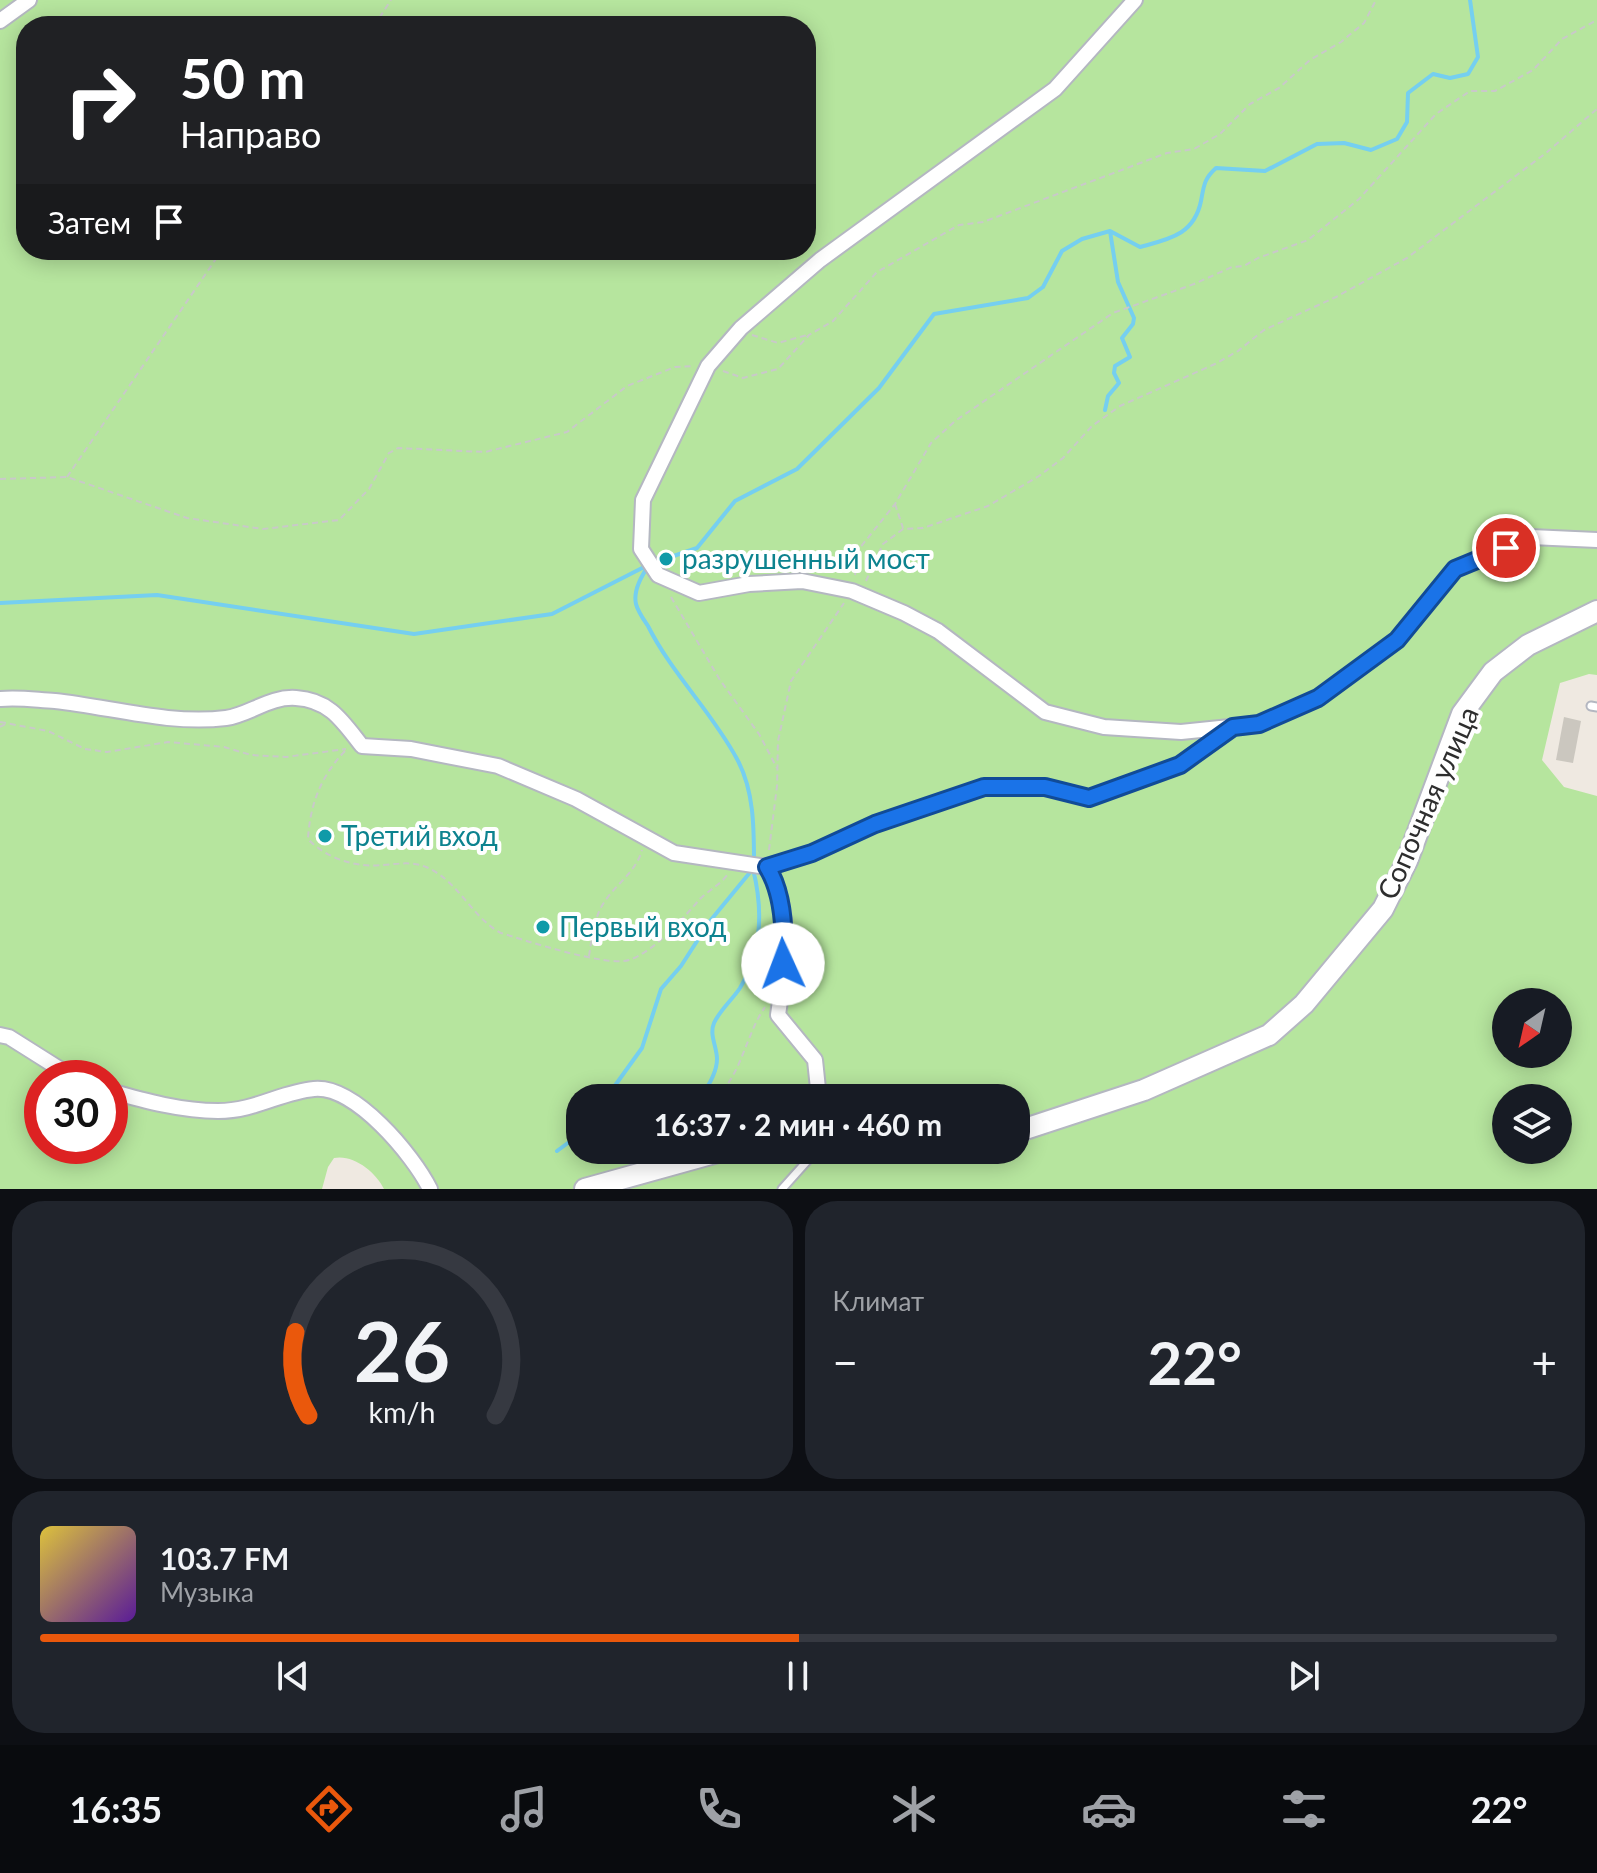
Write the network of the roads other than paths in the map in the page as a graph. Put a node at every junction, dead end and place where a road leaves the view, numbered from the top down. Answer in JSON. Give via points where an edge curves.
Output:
{"nodes":[{"id":1,"x":29,"y":0,"type":"edge"},
{"id":2,"x":1135,"y":0,"type":"edge"},
{"id":3,"x":0,"y":21,"type":"edge"},
{"id":4,"x":1597,"y":540,"type":"edge"},
{"id":5,"x":1597,"y":611,"type":"edge"},
{"id":6,"x":0,"y":699,"type":"edge"},
{"id":7,"x":1233,"y":727,"type":"junction"},
{"id":8,"x":767,"y":867,"type":"junction"},
{"id":9,"x":0,"y":1035,"type":"edge"},
{"id":10,"x":45,"y":1060,"type":"edge"},
{"id":11,"x":818,"y":1084,"type":"edge"},
{"id":12,"x":128,"y":1096,"type":"edge"},
{"id":13,"x":1030,"y":1127,"type":"edge"},
{"id":14,"x":675,"y":1164,"type":"edge"},
{"id":15,"x":804,"y":1164,"type":"edge"},
{"id":16,"x":430,"y":1189,"type":"edge"},
{"id":17,"x":585,"y":1189,"type":"edge"},
{"id":18,"x":782,"y":1189,"type":"edge"}],
"edges":[{"from":1,"to":3,"type":"street"},
{"from":2,"to":7,"type":"street","via":[[1055,89],[820,260],[741,328],[708,366],[643,500],[641,549],[658,575],[699,593],[802,581],[856,593],[938,631],[1045,712],[1104,727],[1181,732]]},
{"from":4,"to":7,"type":"street","via":[[1531,537],[1455,569],[1397,640],[1318,698],[1259,724]]},
{"from":5,"to":13,"type":"main road","name":"Сопочная улица","via":[[1528,645],[1493,672],[1462,714],[1407,861],[1383,909],[1304,1004],[1269,1035],[1144,1090]]},
{"from":6,"to":8,"type":"street","via":[[165,717],[228,718],[264,703],[296,698],[332,709],[362,746],[411,749],[498,766],[576,799],[674,853]]},
{"from":7,"to":8,"type":"street","via":[[1180,765],[1089,798],[1045,787],[984,787]]},
{"from":8,"to":11,"type":"street","via":[[778,890],[785,944],[778,1015],[815,1060]]},
{"from":9,"to":10,"type":"street"},
{"from":12,"to":16,"type":"street","via":[[217,1111],[325,1089],[362,1108],[402,1147]]},
{"from":14,"to":17,"type":"main road"},
{"from":15,"to":18,"type":"lane"}]}
